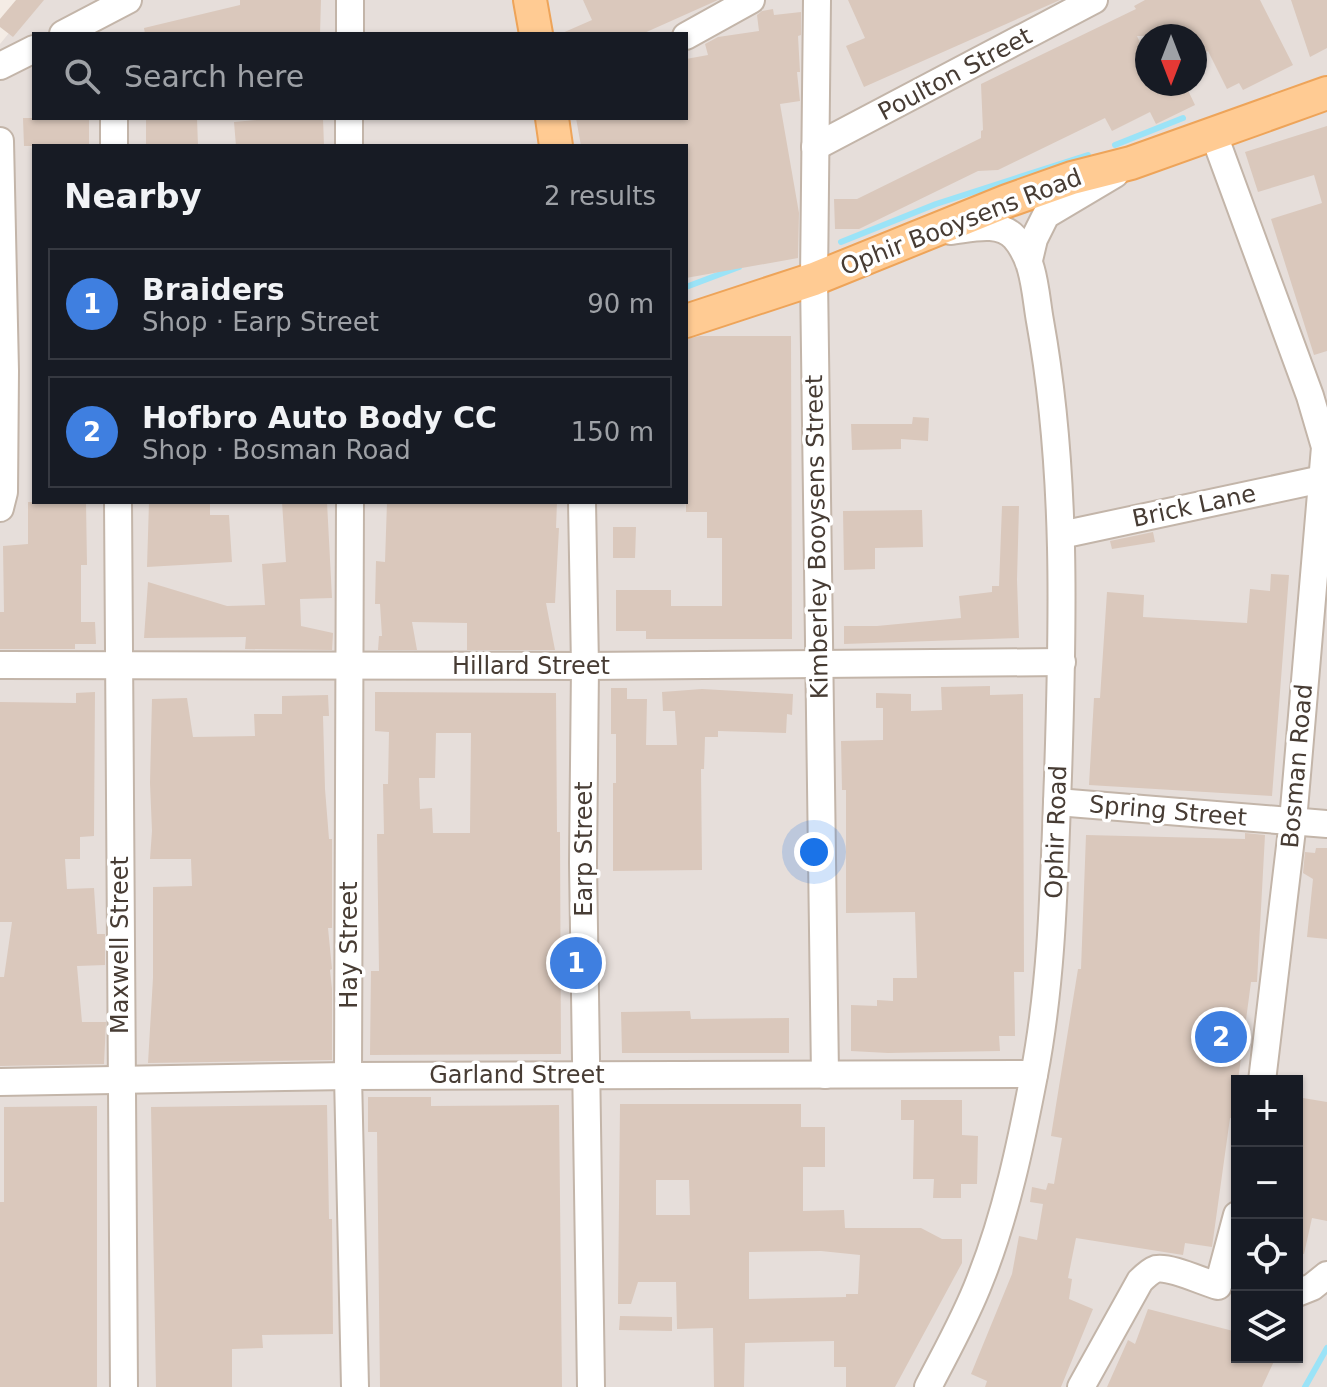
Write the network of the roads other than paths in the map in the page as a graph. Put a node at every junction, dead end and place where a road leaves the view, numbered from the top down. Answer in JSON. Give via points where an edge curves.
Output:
{"nodes":[{"id":1,"x":350,"y":0,"type":"edge"},
{"id":2,"x":530,"y":0,"type":"edge"},
{"id":3,"x":751,"y":0,"type":"edge"},
{"id":4,"x":817,"y":0,"type":"edge"},
{"id":5,"x":1094,"y":0,"type":"edge"},
{"id":6,"x":118,"y":14,"type":"edge"},
{"id":7,"x":68,"y":32,"type":"edge"},
{"id":8,"x":350,"y":32,"type":"edge"},
{"id":9,"x":536,"y":32,"type":"edge"},
{"id":10,"x":688,"y":35,"type":"edge"},
{"id":11,"x":32,"y":50,"type":"edge"},
{"id":12,"x":0,"y":66,"type":"edge"},
{"id":13,"x":1327,"y":93,"type":"edge"},
{"id":14,"x":114,"y":120,"type":"edge"},
{"id":15,"x":349,"y":120,"type":"edge"},
{"id":16,"x":552,"y":120,"type":"edge"},
{"id":17,"x":1214,"y":135,"type":"junction"},
{"id":18,"x":0,"y":141,"type":"edge"},
{"id":19,"x":114,"y":144,"type":"edge"},
{"id":20,"x":349,"y":144,"type":"edge"},
{"id":21,"x":556,"y":144,"type":"edge"},
{"id":22,"x":815,"y":147,"type":"junction"},
{"id":23,"x":1131,"y":163,"type":"junction"},
{"id":24,"x":930,"y":231,"type":"junction"},
{"id":25,"x":1029,"y":260,"type":"junction"},
{"id":26,"x":814,"y":279,"type":"junction"},
{"id":27,"x":688,"y":320,"type":"edge"},
{"id":28,"x":1325,"y":479,"type":"edge"},
{"id":29,"x":118,"y":504,"type":"edge"},
{"id":30,"x":350,"y":504,"type":"edge"},
{"id":31,"x":582,"y":504,"type":"edge"},
{"id":32,"x":0,"y":508,"type":"edge"},
{"id":33,"x":1061,"y":535,"type":"junction"},
{"id":34,"x":1062,"y":662,"type":"junction"},
{"id":35,"x":818,"y":664,"type":"junction"},
{"id":36,"x":0,"y":665,"type":"edge"},
{"id":37,"x":351,"y":665,"type":"junction"},
{"id":38,"x":119,"y":666,"type":"junction"},
{"id":39,"x":585,"y":666,"type":"junction"},
{"id":40,"x":1057,"y":802,"type":"junction"},
{"id":41,"x":1293,"y":821,"type":"junction"},
{"id":42,"x":1327,"y":824,"type":"edge"},
{"id":43,"x":1034,"y":1074,"type":"junction"},
{"id":44,"x":588,"y":1075,"type":"junction"},
{"id":45,"x":825,"y":1075,"type":"junction"},
{"id":46,"x":1263,"y":1075,"type":"edge"},
{"id":47,"x":348,"y":1076,"type":"junction"},
{"id":48,"x":120,"y":1080,"type":"junction"},
{"id":49,"x":0,"y":1082,"type":"edge"},
{"id":50,"x":1237,"y":1219,"type":"edge"},
{"id":51,"x":1327,"y":1275,"type":"edge"},
{"id":52,"x":1228,"y":1289,"type":"edge"},
{"id":53,"x":1302,"y":1291,"type":"edge"},
{"id":54,"x":124,"y":1387,"type":"edge"},
{"id":55,"x":355,"y":1387,"type":"edge"},
{"id":56,"x":591,"y":1387,"type":"edge"},
{"id":57,"x":928,"y":1387,"type":"edge"},
{"id":58,"x":1081,"y":1387,"type":"edge"}],
"edges":[{"from":1,"to":8,"type":"street"},
{"from":2,"to":9,"type":"main road"},
{"from":3,"to":10,"type":"street"},
{"from":4,"to":22,"type":"street","name":"Kimberley Booysens Street"},
{"from":5,"to":22,"type":"street","name":"Poulton Street"},
{"from":6,"to":7,"type":"street"},
{"from":11,"to":12,"type":"street"},
{"from":13,"to":17,"type":"main road","name":"Ophir Booysens Road"},
{"from":14,"to":19,"type":"street"},
{"from":15,"to":20,"type":"street"},
{"from":16,"to":21,"type":"main road"},
{"from":17,"to":23,"type":"main road","name":"Ophir Booysens Road"},
{"from":17,"to":28,"type":"street","name":"Bosman Road","via":[[1324,438]]},
{"from":18,"to":32,"type":"street","via":[[5,371]]},
{"from":22,"to":26,"type":"street","name":"Kimberley Booysens Street"},
{"from":23,"to":24,"type":"main road","name":"Ophir Booysens Road","via":[[1072,178]]},
{"from":23,"to":25,"type":"street","via":[[1046,215]]},
{"from":24,"to":25,"type":"street","via":[[1000,229],[1015,238]]},
{"from":24,"to":26,"type":"main road","name":"Ophir Booysens Road"},
{"from":25,"to":33,"type":"street","name":"Ophir Road","via":[[1045,345]]},
{"from":26,"to":27,"type":"main road","name":"Ophir Booysens Road"},
{"from":26,"to":35,"type":"street","name":"Kimberley Booysens Street"},
{"from":28,"to":33,"type":"street","name":"Brick Lane"},
{"from":28,"to":41,"type":"street","name":"Bosman Road"},
{"from":29,"to":38,"type":"street","name":"Maxwell Street"},
{"from":30,"to":37,"type":"street","name":"Hay Street"},
{"from":31,"to":39,"type":"street","name":"Earp Street"},
{"from":33,"to":34,"type":"street","name":"Ophir Road"},
{"from":34,"to":35,"type":"street","name":"Hillard Street"},
{"from":34,"to":40,"type":"street","name":"Ophir Road"},
{"from":35,"to":39,"type":"street","name":"Hillard Street"},
{"from":35,"to":45,"type":"street","name":"Kimberley Booysens Street"},
{"from":36,"to":38,"type":"street","name":"Hillard Street"},
{"from":37,"to":38,"type":"street","name":"Hillard Street"},
{"from":37,"to":39,"type":"street","name":"Hillard Street"},
{"from":37,"to":47,"type":"street","name":"Hay Street"},
{"from":38,"to":48,"type":"street","name":"Maxwell Street"},
{"from":39,"to":44,"type":"street","name":"Earp Street"},
{"from":40,"to":41,"type":"street","name":"Spring Street"},
{"from":40,"to":43,"type":"street","name":"Ophir Road","via":[[1046,996]]},
{"from":41,"to":42,"type":"street","name":"Spring Street"},
{"from":41,"to":46,"type":"street","name":"Bosman Road"},
{"from":43,"to":45,"type":"street","name":"Garland Street"},
{"from":43,"to":57,"type":"street","name":"Ophir Road","via":[[994,1242]]},
{"from":44,"to":45,"type":"street","name":"Garland Street"},
{"from":44,"to":47,"type":"street","name":"Garland Street"},
{"from":44,"to":56,"type":"street","name":"Earp Street"},
{"from":47,"to":48,"type":"street","name":"Garland Street"},
{"from":47,"to":55,"type":"street","name":"Hay Street"},
{"from":48,"to":49,"type":"street","name":"Garland Street"},
{"from":48,"to":54,"type":"street","name":"Maxwell Street"},
{"from":50,"to":52,"type":"street"},
{"from":51,"to":53,"type":"street"},
{"from":52,"to":58,"type":"street","via":[[1169,1270],[1148,1274]]}]}
